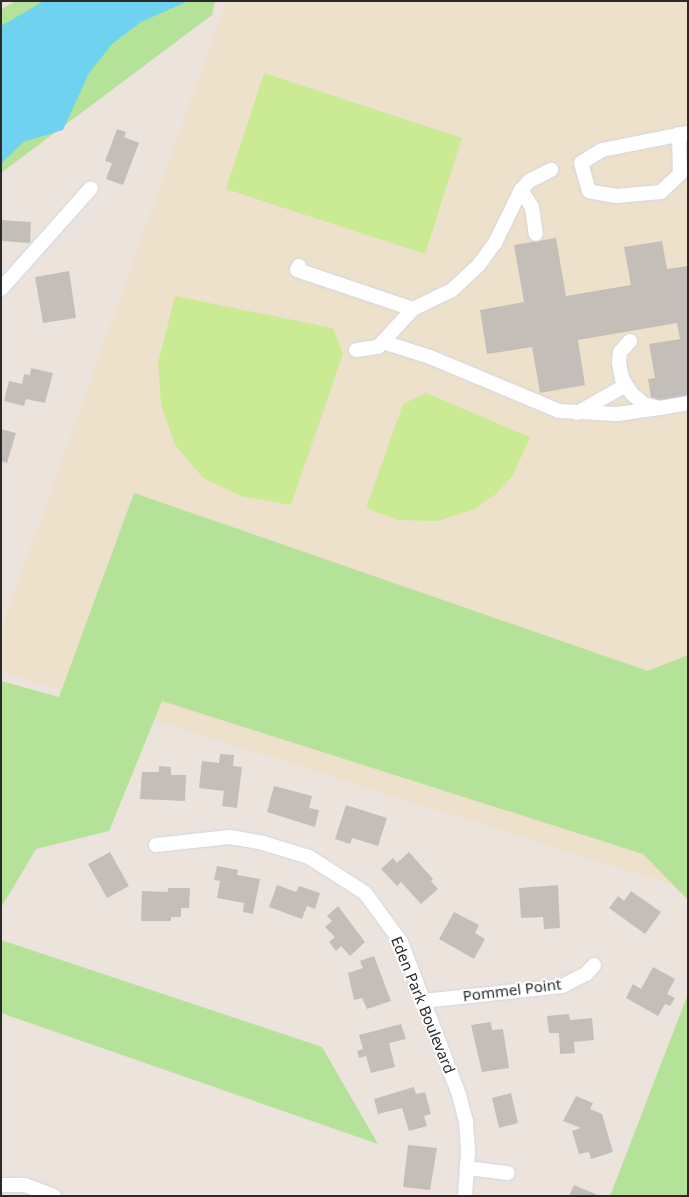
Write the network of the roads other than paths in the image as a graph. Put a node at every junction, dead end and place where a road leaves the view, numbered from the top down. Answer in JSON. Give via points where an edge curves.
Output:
{"nodes":[{"id":1,"x":684,"y":133,"type":"edge"},
{"id":2,"x":551,"y":170,"type":"dead end"},
{"id":3,"x":91,"y":188,"type":"dead end"},
{"id":4,"x":521,"y":190,"type":"junction"},
{"id":5,"x":536,"y":234,"type":"dead end"},
{"id":6,"x":299,"y":266,"type":"dead end"},
{"id":7,"x":1,"y":289,"type":"edge"},
{"id":8,"x":414,"y":309,"type":"junction"},
{"id":9,"x":630,"y":341,"type":"dead end"},
{"id":10,"x":383,"y":342,"type":"junction"},
{"id":11,"x":356,"y":350,"type":"dead end"},
{"id":12,"x":626,"y":385,"type":"junction"},
{"id":13,"x":688,"y":403,"type":"edge"},
{"id":14,"x":660,"y":408,"type":"junction"},
{"id":15,"x":577,"y":413,"type":"junction"},
{"id":16,"x":156,"y":845,"type":"dead end"},
{"id":17,"x":594,"y":965,"type":"dead end"},
{"id":18,"x":424,"y":1001,"type":"junction"},
{"id":19,"x":467,"y":1168,"type":"junction"},
{"id":20,"x":508,"y":1173,"type":"dead end"},
{"id":21,"x":1,"y":1185,"type":"edge"},
{"id":22,"x":54,"y":1196,"type":"edge"},
{"id":23,"x":465,"y":1196,"type":"edge"}],
"edges":[{"from":1,"to":1,"type":"street","via":[[602,150],[581,163],[589,191],[616,196],[661,192],[680,174]]},
{"from":2,"to":4,"type":"street","via":[[529,181]]},
{"from":3,"to":7,"type":"street"},
{"from":4,"to":5,"type":"street","via":[[532,207]]},
{"from":4,"to":8,"type":"street","via":[[494,243],[478,266],[452,290]]},
{"from":6,"to":8,"type":"street","via":[[297,270]]},
{"from":8,"to":10,"type":"street"},
{"from":9,"to":12,"type":"street","via":[[620,352],[619,363]]},
{"from":10,"to":11,"type":"street","via":[[371,350]]},
{"from":10,"to":15,"type":"street","via":[[430,357],[559,411]]},
{"from":12,"to":14,"type":"street","via":[[644,404]]},
{"from":12,"to":15,"type":"street"},
{"from":13,"to":14,"type":"street"},
{"from":14,"to":15,"type":"street","via":[[617,414]]},
{"from":16,"to":18,"type":"street","name":"Eden Park Boulevard","via":[[230,837],[309,857],[365,894],[383,915],[402,942]]},
{"from":17,"to":18,"type":"street","name":"Pommel Point","via":[[586,974],[562,986]]},
{"from":18,"to":19,"type":"street","name":"Eden Park Boulevard","via":[[466,1121]]},
{"from":19,"to":20,"type":"street"},
{"from":19,"to":23,"type":"street","name":"Eden Park Boulevard"},
{"from":21,"to":22,"type":"street","via":[[25,1185]]}]}
